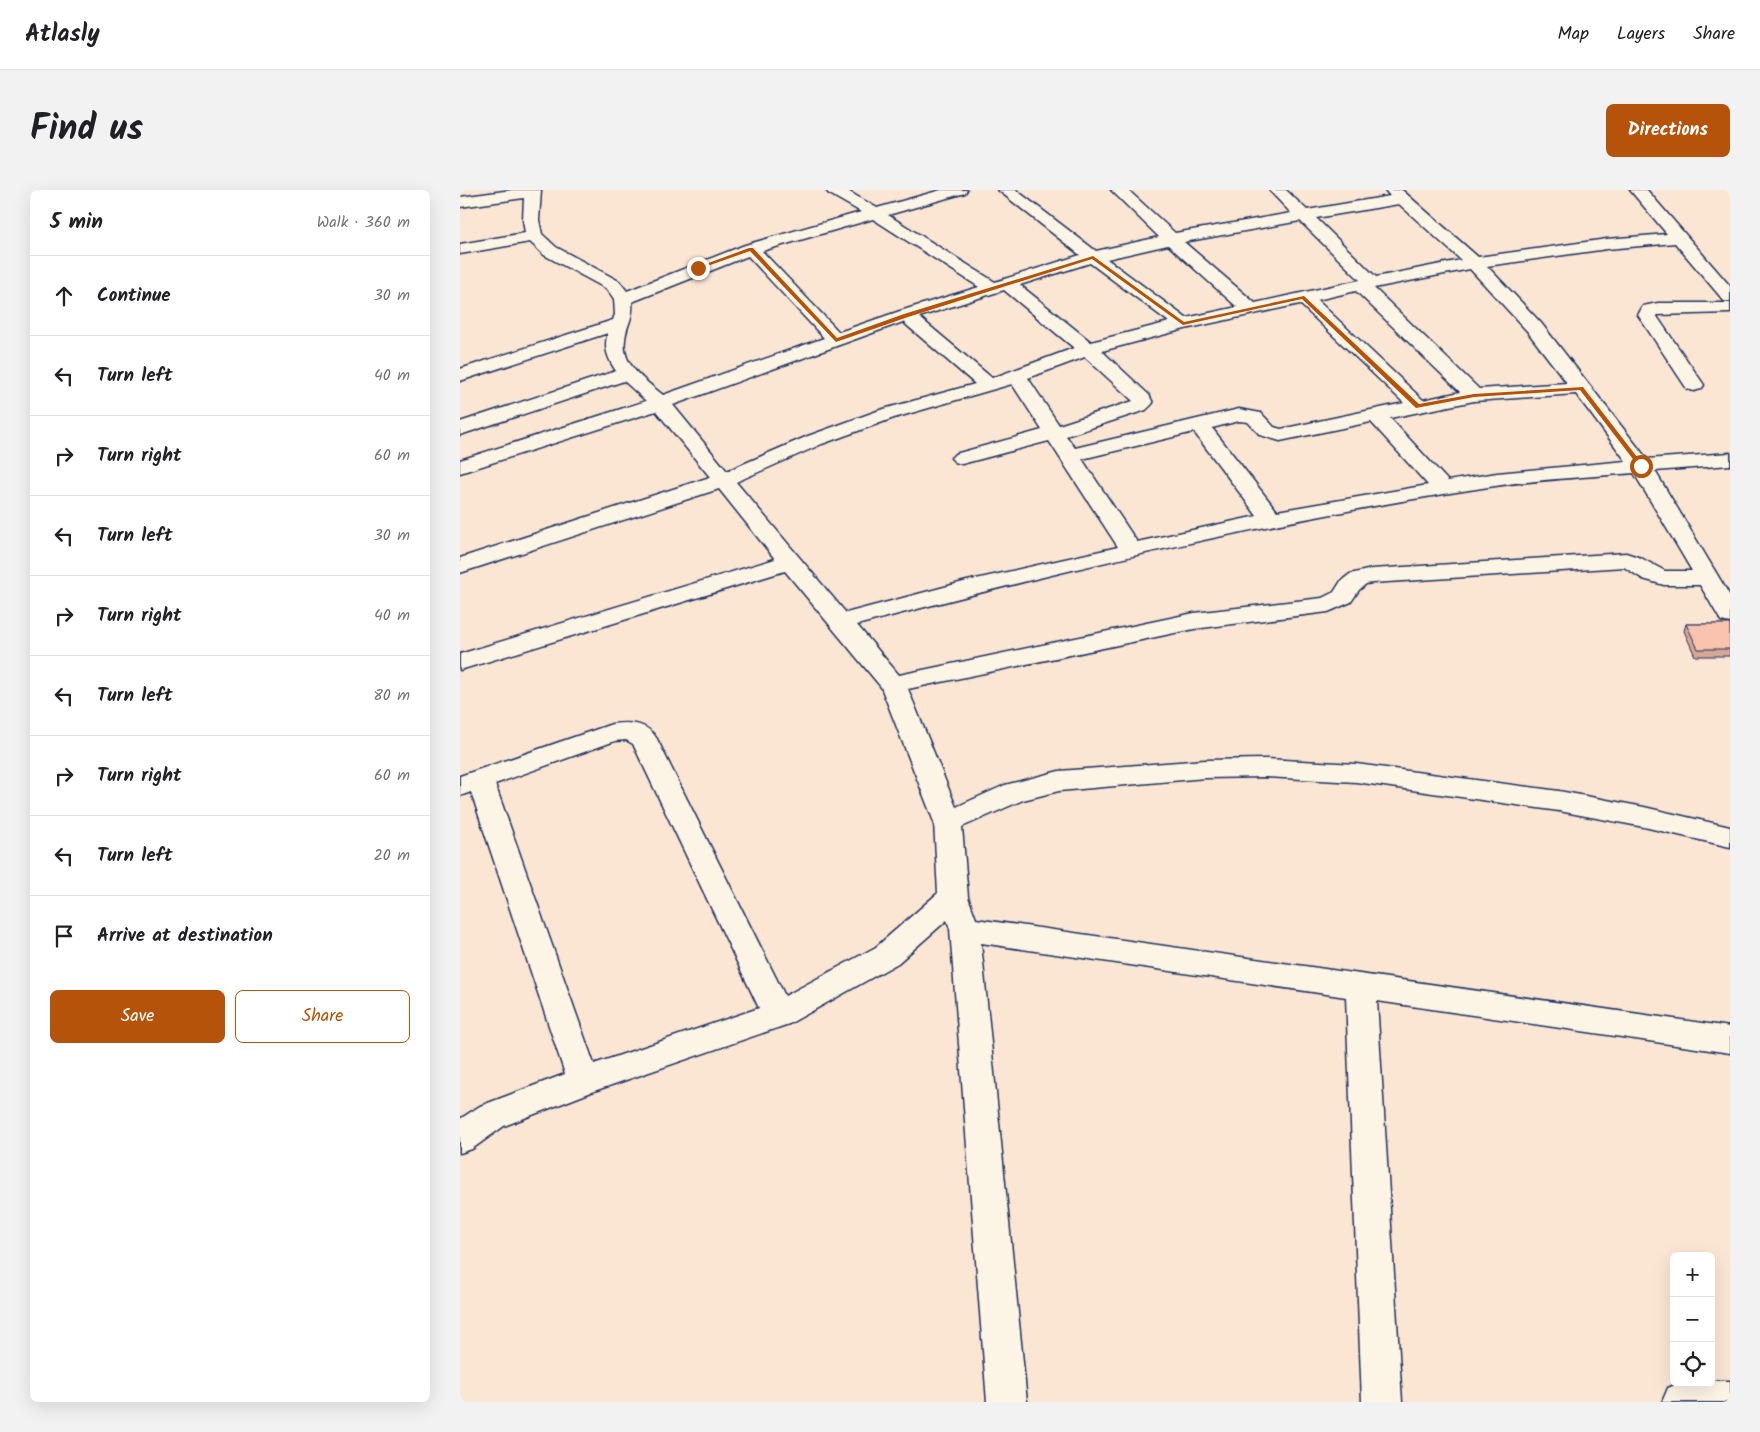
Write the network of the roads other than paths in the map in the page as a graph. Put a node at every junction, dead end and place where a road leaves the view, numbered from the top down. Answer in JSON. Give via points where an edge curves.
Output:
{"nodes":[{"id":1,"x":834,"y":190,"type":"edge"},
{"id":2,"x":960,"y":190,"type":"edge"},
{"id":3,"x":1006,"y":190,"type":"edge"},
{"id":4,"x":1119,"y":190,"type":"edge"},
{"id":5,"x":1277,"y":190,"type":"edge"},
{"id":6,"x":1638,"y":190,"type":"edge"},
{"id":7,"x":533,"y":191,"type":"edge"},
{"id":8,"x":929,"y":194,"type":"edge"},
{"id":9,"x":1398,"y":194,"type":"edge"},
{"id":10,"x":460,"y":202,"type":"edge"},
{"id":11,"x":876,"y":214,"type":"junction"},
{"id":12,"x":1301,"y":215,"type":"junction"},
{"id":13,"x":534,"y":236,"type":"junction"},
{"id":14,"x":1680,"y":238,"type":"junction"},
{"id":15,"x":1171,"y":240,"type":"junction"},
{"id":16,"x":460,"y":249,"type":"edge"},
{"id":17,"x":751,"y":249,"type":"junction"},
{"id":18,"x":1093,"y":257,"type":"junction"},
{"id":19,"x":1474,"y":263,"type":"junction"},
{"id":20,"x":1367,"y":284,"type":"junction"},
{"id":21,"x":1000,"y":286,"type":"junction"},
{"id":22,"x":1730,"y":297,"type":"edge"},
{"id":23,"x":1304,"y":298,"type":"junction"},
{"id":24,"x":1730,"y":308,"type":"edge"},
{"id":25,"x":1250,"y":309,"type":"junction"},
{"id":26,"x":622,"y":311,"type":"junction"},
{"id":27,"x":906,"y":315,"type":"junction"},
{"id":28,"x":1183,"y":324,"type":"junction"},
{"id":29,"x":836,"y":340,"type":"junction"},
{"id":30,"x":1088,"y":349,"type":"junction"},
{"id":31,"x":627,"y":374,"type":"junction"},
{"id":32,"x":460,"y":375,"type":"edge"},
{"id":33,"x":1017,"y":376,"type":"junction"},
{"id":34,"x":1694,"y":385,"type":"dead end"},
{"id":35,"x":989,"y":386,"type":"junction"},
{"id":36,"x":1581,"y":388,"type":"junction"},
{"id":37,"x":1474,"y":396,"type":"junction"},
{"id":38,"x":660,"y":403,"type":"junction"},
{"id":39,"x":1418,"y":406,"type":"junction"},
{"id":40,"x":1374,"y":415,"type":"junction"},
{"id":41,"x":1199,"y":425,"type":"junction"},
{"id":42,"x":460,"y":429,"type":"edge"},
{"id":43,"x":1054,"y":433,"type":"junction"},
{"id":44,"x":1070,"y":456,"type":"junction"},
{"id":45,"x":962,"y":458,"type":"dead end"},
{"id":46,"x":1730,"y":459,"type":"edge"},
{"id":47,"x":1641,"y":466,"type":"junction"},
{"id":48,"x":460,"y":467,"type":"edge"},
{"id":49,"x":724,"y":480,"type":"junction"},
{"id":50,"x":1443,"y":488,"type":"junction"},
{"id":51,"x":1271,"y":518,"type":"junction"},
{"id":52,"x":1131,"y":550,"type":"junction"},
{"id":53,"x":790,"y":562,"type":"junction"},
{"id":54,"x":460,"y":566,"type":"edge"},
{"id":55,"x":1707,"y":577,"type":"junction"},
{"id":56,"x":1730,"y":616,"type":"edge"},
{"id":57,"x":840,"y":622,"type":"junction"},
{"id":58,"x":460,"y":662,"type":"edge"},
{"id":59,"x":893,"y":684,"type":"junction"},
{"id":60,"x":470,"y":782,"type":"edge"},
{"id":61,"x":948,"y":822,"type":"junction"},
{"id":62,"x":1730,"y":837,"type":"edge"},
{"id":63,"x":953,"y":896,"type":"junction"},
{"id":64,"x":964,"y":928,"type":"junction"},
{"id":65,"x":1361,"y":987,"type":"junction"},
{"id":66,"x":778,"y":1015,"type":"junction"},
{"id":67,"x":1730,"y":1040,"type":"edge"},
{"id":68,"x":584,"y":1081,"type":"junction"},
{"id":69,"x":460,"y":1138,"type":"edge"},
{"id":70,"x":1730,"y":1400,"type":"edge"},
{"id":71,"x":1008,"y":1402,"type":"edge"},
{"id":72,"x":1382,"y":1402,"type":"edge"},
{"id":73,"x":1682,"y":1402,"type":"edge"}],
"edges":[{"from":1,"to":11,"type":"main road"},
{"from":2,"to":8,"type":"main road"},
{"from":3,"to":18,"type":"main road"},
{"from":4,"to":15,"type":"main road"},
{"from":5,"to":12,"type":"main road"},
{"from":6,"to":14,"type":"main road"},
{"from":7,"to":10,"type":"main road"},
{"from":7,"to":13,"type":"main road","via":[[531,220]]},
{"from":8,"to":11,"type":"main road"},
{"from":9,"to":12,"type":"main road"},
{"from":9,"to":19,"type":"main road"},
{"from":11,"to":17,"type":"main road"},
{"from":11,"to":21,"type":"main road"},
{"from":12,"to":15,"type":"main road"},
{"from":12,"to":20,"type":"main road"},
{"from":13,"to":16,"type":"main road"},
{"from":13,"to":26,"type":"main road","via":[[550,251],[613,285]]},
{"from":14,"to":19,"type":"main road","via":[[1607,244]]},
{"from":14,"to":22,"type":"main road"},
{"from":15,"to":18,"type":"main road"},
{"from":15,"to":25,"type":"main road"},
{"from":17,"to":26,"type":"main road"},
{"from":17,"to":29,"type":"main road"},
{"from":18,"to":21,"type":"main road"},
{"from":18,"to":28,"type":"main road"},
{"from":19,"to":20,"type":"main road"},
{"from":19,"to":36,"type":"main road","via":[[1534,327]]},
{"from":20,"to":23,"type":"main road"},
{"from":20,"to":37,"type":"main road"},
{"from":21,"to":27,"type":"main road"},
{"from":21,"to":30,"type":"main road"},
{"from":23,"to":25,"type":"main road"},
{"from":23,"to":39,"type":"main road"},
{"from":24,"to":34,"type":"main road","via":[[1649,310],[1648,316]]},
{"from":25,"to":28,"type":"main road"},
{"from":26,"to":31,"type":"main road","via":[[615,340],[617,358]]},
{"from":26,"to":32,"type":"main road"},
{"from":27,"to":29,"type":"main road"},
{"from":27,"to":35,"type":"main road"},
{"from":28,"to":30,"type":"main road"},
{"from":29,"to":38,"type":"main road"},
{"from":30,"to":33,"type":"main road"},
{"from":30,"to":43,"type":"main road","via":[[1142,398],[1143,404]]},
{"from":31,"to":38,"type":"main road"},
{"from":31,"to":42,"type":"main road"},
{"from":33,"to":35,"type":"main road"},
{"from":33,"to":43,"type":"main road"},
{"from":35,"to":49,"type":"main road","via":[[887,414],[815,440]]},
{"from":36,"to":37,"type":"main road"},
{"from":36,"to":47,"type":"main road"},
{"from":37,"to":39,"type":"main road"},
{"from":38,"to":48,"type":"main road"},
{"from":38,"to":49,"type":"main road"},
{"from":39,"to":40,"type":"main road"},
{"from":40,"to":41,"type":"main road","via":[[1280,435],[1267,431],[1254,417],[1245,415]]},
{"from":40,"to":50,"type":"main road"},
{"from":41,"to":44,"type":"main road"},
{"from":41,"to":51,"type":"main road"},
{"from":43,"to":44,"type":"main road"},
{"from":43,"to":45,"type":"main road"},
{"from":44,"to":52,"type":"main road"},
{"from":46,"to":47,"type":"main road"},
{"from":47,"to":50,"type":"main road","via":[[1497,479]]},
{"from":47,"to":55,"type":"main road"},
{"from":49,"to":53,"type":"main road"},
{"from":49,"to":54,"type":"main road"},
{"from":50,"to":51,"type":"main road"},
{"from":51,"to":52,"type":"main road"},
{"from":52,"to":57,"type":"main road","via":[[967,588]]},
{"from":53,"to":57,"type":"main road"},
{"from":53,"to":58,"type":"main road"},
{"from":55,"to":56,"type":"main road"},
{"from":55,"to":59,"type":"main road","via":[[1663,579],[1626,560],[1372,576],[1358,579],[1343,597],[1328,605],[1194,621]]},
{"from":57,"to":59,"type":"main road"},
{"from":59,"to":61,"type":"main road"},
{"from":60,"to":66,"type":"main road","via":[[612,733],[638,733],[644,739]]},
{"from":60,"to":68,"type":"main road"},
{"from":61,"to":62,"type":"main road","via":[[1015,792],[1059,781],[1204,769],[1266,768],[1356,773],[1559,801]]},
{"from":61,"to":63,"type":"main road"},
{"from":63,"to":64,"type":"main road"},
{"from":63,"to":66,"type":"main road","via":[[887,955]]},
{"from":64,"to":65,"type":"main road"},
{"from":64,"to":71,"type":"main road"},
{"from":65,"to":67,"type":"main road"},
{"from":65,"to":72,"type":"main road"},
{"from":66,"to":68,"type":"main road"},
{"from":68,"to":69,"type":"main road","via":[[492,1116]]},
{"from":70,"to":73,"type":"main road"}]}
